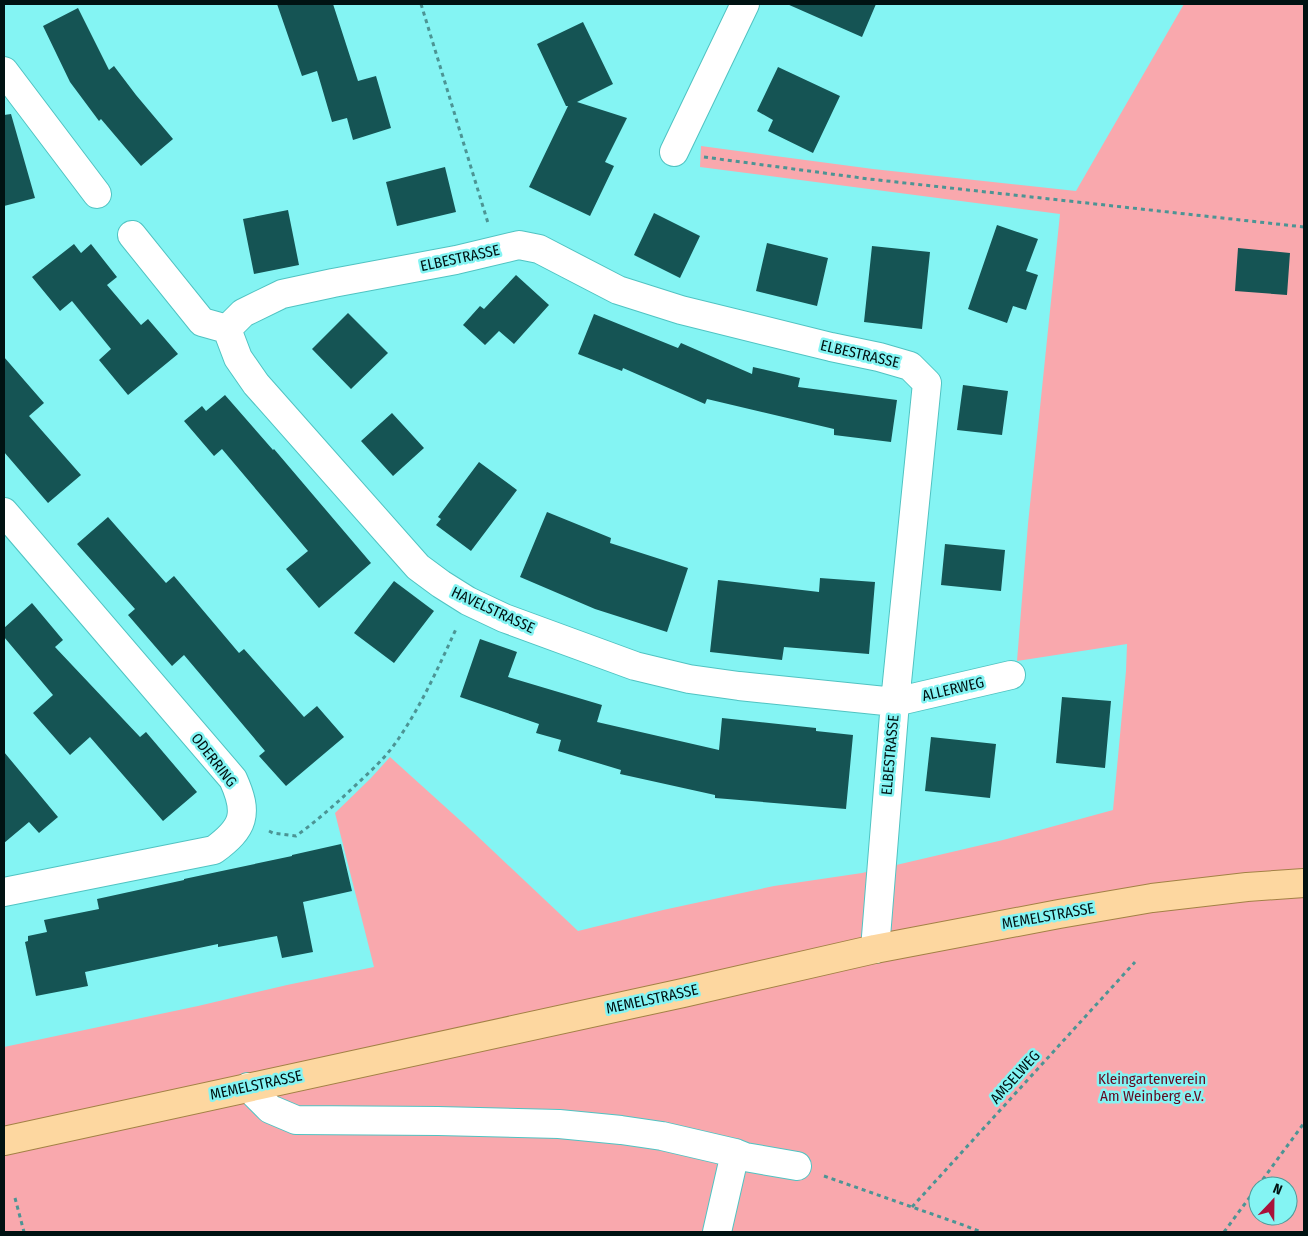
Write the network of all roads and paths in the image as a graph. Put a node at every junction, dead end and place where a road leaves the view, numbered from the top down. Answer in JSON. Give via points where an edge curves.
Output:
{"nodes":[{"id":1,"x":421,"y":4,"type":"edge"},
{"id":2,"x":745,"y":4,"type":"edge"},
{"id":3,"x":4,"y":71,"type":"edge"},
{"id":4,"x":674,"y":152,"type":"joint"},
{"id":5,"x":98,"y":194,"type":"dead end"},
{"id":6,"x":1304,"y":227,"type":"edge"},
{"id":7,"x":132,"y":235,"type":"dead end"},
{"id":8,"x":497,"y":250,"type":"junction"},
{"id":9,"x":235,"y":321,"type":"junction"},
{"id":10,"x":4,"y":512,"type":"edge"},
{"id":11,"x":468,"y":600,"type":"junction"},
{"id":12,"x":1011,"y":676,"type":"dead end"},
{"id":13,"x":895,"y":702,"type":"junction"},
{"id":14,"x":241,"y":820,"type":"junction"},
{"id":15,"x":1304,"y":884,"type":"edge"},
{"id":16,"x":4,"y":892,"type":"edge"},
{"id":17,"x":875,"y":949,"type":"junction"},
{"id":18,"x":1135,"y":962,"type":"dead end"},
{"id":19,"x":248,"y":1087,"type":"junction"},
{"id":20,"x":1304,"y":1123,"type":"edge"},
{"id":21,"x":4,"y":1140,"type":"edge"},
{"id":22,"x":735,"y":1153,"type":"junction"},
{"id":23,"x":796,"y":1166,"type":"joint"},
{"id":24,"x":1265,"y":1176,"type":"edge"},
{"id":25,"x":15,"y":1198,"type":"dead end"},
{"id":26,"x":1248,"y":1200,"type":"edge"},
{"id":27,"x":912,"y":1207,"type":"junction"},
{"id":28,"x":24,"y":1232,"type":"edge"},
{"id":29,"x":717,"y":1232,"type":"edge"},
{"id":30,"x":981,"y":1232,"type":"edge"},
{"id":31,"x":1224,"y":1232,"type":"edge"}],
"edges":[{"from":1,"to":8,"type":"path"},
{"from":2,"to":4,"type":"street"},
{"from":3,"to":5,"type":"street"},
{"from":4,"to":6,"type":"path","via":[[869,179]]},
{"from":7,"to":9,"type":"street","via":[[202,322]]},
{"from":8,"to":9,"type":"street","name":"ELBESTRASSE","via":[[282,294]]},
{"from":8,"to":13,"type":"street","name":"ELBESTRASSE","via":[[518,246],[539,249],[618,290],[681,310],[910,366],[927,383]]},
{"from":9,"to":11,"type":"street","name":"HAVELSTRASSE","via":[[238,358],[256,384],[418,567]]},
{"from":10,"to":14,"type":"street","name":"ODERRING","via":[[233,780],[243,808]]},
{"from":11,"to":13,"type":"street","name":"HAVELSTRASSE","via":[[504,618],[635,666],[689,679]]},
{"from":11,"to":14,"type":"path","via":[[423,700],[398,739],[341,799],[296,836],[274,833]]},
{"from":12,"to":13,"type":"street","name":"ALLERWEG"},
{"from":13,"to":17,"type":"street","name":"ELBESTRASSE"},
{"from":14,"to":16,"type":"street","via":[[227,840],[214,850]]},
{"from":15,"to":17,"type":"main road","name":"MEMELSTRASSE","via":[[1152,898]]},
{"from":17,"to":19,"type":"main road","name":"MEMELSTRASSE"},
{"from":18,"to":27,"type":"path","name":"AMSELWEG"},
{"from":19,"to":21,"type":"main road","name":"MEMELSTRASSE"},
{"from":19,"to":22,"type":"street","via":[[270,1109],[296,1120],[559,1124],[662,1136]]},
{"from":20,"to":24,"type":"path"},
{"from":22,"to":23,"type":"street"},
{"from":22,"to":29,"type":"street"},
{"from":23,"to":27,"type":"path"},
{"from":25,"to":28,"type":"path"},
{"from":26,"to":31,"type":"path"},
{"from":27,"to":30,"type":"path"}]}
